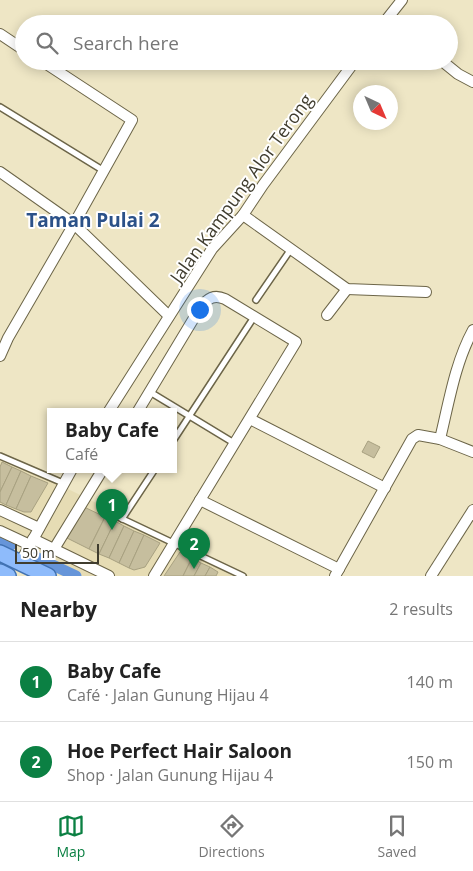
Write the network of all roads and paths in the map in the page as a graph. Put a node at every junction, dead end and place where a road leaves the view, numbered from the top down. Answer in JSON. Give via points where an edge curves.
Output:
{"nodes":[{"id":1,"x":402,"y":0,"type":"edge"},
{"id":2,"x":392,"y":15,"type":"edge"},
{"id":3,"x":0,"y":34,"type":"edge"},
{"id":4,"x":15,"y":44,"type":"edge"},
{"id":5,"x":56,"y":70,"type":"edge"},
{"id":6,"x":348,"y":70,"type":"edge"},
{"id":7,"x":453,"y":70,"type":"edge"},
{"id":8,"x":473,"y":82,"type":"edge"},
{"id":9,"x":0,"y":107,"type":"edge"},
{"id":10,"x":104,"y":171,"type":"junction"},
{"id":11,"x":0,"y":172,"type":"edge"},
{"id":12,"x":243,"y":215,"type":"junction"},
{"id":13,"x":74,"y":224,"type":"junction"},
{"id":14,"x":291,"y":248,"type":"junction"},
{"id":15,"x":347,"y":289,"type":"junction"},
{"id":16,"x":426,"y":292,"type":"dead end"},
{"id":17,"x":256,"y":300,"type":"dead end"},
{"id":18,"x":327,"y":315,"type":"dead end"},
{"id":19,"x":169,"y":316,"type":"junction"},
{"id":20,"x":254,"y":317,"type":"junction"},
{"id":21,"x":473,"y":330,"type":"edge"},
{"id":22,"x":0,"y":356,"type":"edge"},
{"id":23,"x":149,"y":392,"type":"junction"},
{"id":24,"x":110,"y":408,"type":"edge"},
{"id":25,"x":140,"y":408,"type":"edge"},
{"id":26,"x":176,"y":408,"type":"edge"},
{"id":27,"x":177,"y":409,"type":"edge"},
{"id":28,"x":189,"y":416,"type":"junction"},
{"id":29,"x":250,"y":419,"type":"junction"},
{"id":30,"x":177,"y":435,"type":"edge"},
{"id":31,"x":440,"y":439,"type":"junction"},
{"id":32,"x":235,"y":443,"type":"junction"},
{"id":33,"x":473,"y":452,"type":"edge"},
{"id":34,"x":0,"y":456,"type":"edge"},
{"id":35,"x":69,"y":473,"type":"edge"},
{"id":36,"x":100,"y":473,"type":"edge"},
{"id":37,"x":152,"y":473,"type":"edge"},
{"id":38,"x":63,"y":483,"type":"junction"},
{"id":39,"x":384,"y":488,"type":"junction"},
{"id":40,"x":200,"y":500,"type":"junction"},
{"id":41,"x":0,"y":510,"type":"edge"},
{"id":42,"x":473,"y":510,"type":"edge"},
{"id":43,"x":110,"y":512,"type":"dead end"},
{"id":44,"x":122,"y":518,"type":"junction"},
{"id":45,"x":39,"y":528,"type":"junction"},
{"id":46,"x":0,"y":531,"type":"edge"},
{"id":47,"x":31,"y":542,"type":"junction"},
{"id":48,"x":174,"y":543,"type":"junction"},
{"id":49,"x":54,"y":549,"type":"junction"},
{"id":50,"x":0,"y":553,"type":"edge"},
{"id":51,"x":20,"y":563,"type":"junction"},
{"id":52,"x":0,"y":572,"type":"edge"},
{"id":53,"x":337,"y":572,"type":"edge"},
{"id":54,"x":8,"y":576,"type":"edge"},
{"id":55,"x":48,"y":576,"type":"edge"},
{"id":56,"x":109,"y":576,"type":"edge"},
{"id":57,"x":154,"y":576,"type":"edge"},
{"id":58,"x":243,"y":576,"type":"edge"},
{"id":59,"x":432,"y":576,"type":"edge"}],
"edges":[{"from":1,"to":2,"type":"street"},
{"from":3,"to":4,"type":"street"},
{"from":5,"to":10,"type":"street","via":[[132,120]]},
{"from":6,"to":12,"type":"street","name":"Jalan Kampung Alor Terong"},
{"from":7,"to":8,"type":"street"},
{"from":9,"to":10,"type":"lane"},
{"from":10,"to":13,"type":"street"},
{"from":11,"to":13,"type":"street"},
{"from":12,"to":14,"type":"street"},
{"from":12,"to":19,"type":"street","name":"Jalan Kampung Alor Terong","via":[[212,248]]},
{"from":13,"to":19,"type":"street"},
{"from":13,"to":22,"type":"street"},
{"from":14,"to":15,"type":"street"},
{"from":14,"to":17,"type":"lane"},
{"from":15,"to":16,"type":"street"},
{"from":15,"to":18,"type":"street"},
{"from":19,"to":24,"type":"street","name":"Jalan Kampung Alor Terong"},
{"from":20,"to":23,"type":"street","via":[[219,296],[206,301]]},
{"from":20,"to":28,"type":"lane"},
{"from":20,"to":29,"type":"street","via":[[296,342]]},
{"from":21,"to":31,"type":"street","via":[[456,370]]},
{"from":23,"to":25,"type":"street"},
{"from":23,"to":26,"type":"lane"},
{"from":27,"to":28,"type":"lane"},
{"from":28,"to":30,"type":"lane"},
{"from":28,"to":32,"type":"lane"},
{"from":29,"to":32,"type":"street"},
{"from":29,"to":39,"type":"street"},
{"from":31,"to":33,"type":"street"},
{"from":31,"to":39,"type":"street","via":[[418,436],[412,439]]},
{"from":32,"to":40,"type":"street"},
{"from":34,"to":38,"type":"lane"},
{"from":35,"to":38,"type":"street"},
{"from":36,"to":49,"type":"street"},
{"from":37,"to":44,"type":"lane"},
{"from":38,"to":45,"type":"street"},
{"from":39,"to":53,"type":"street"},
{"from":40,"to":48,"type":"street"},
{"from":40,"to":53,"type":"street"},
{"from":41,"to":45,"type":"street"},
{"from":42,"to":59,"type":"street"},
{"from":43,"to":44,"type":"lane"},
{"from":44,"to":48,"type":"lane"},
{"from":45,"to":47,"type":"street"},
{"from":46,"to":47,"type":"street"},
{"from":47,"to":49,"type":"street"},
{"from":47,"to":51,"type":"street"},
{"from":48,"to":57,"type":"street"},
{"from":48,"to":58,"type":"lane"},
{"from":49,"to":56,"type":"street"},
{"from":50,"to":51,"type":"main road"},
{"from":51,"to":55,"type":"main road"},
{"from":52,"to":54,"type":"main road"}]}
